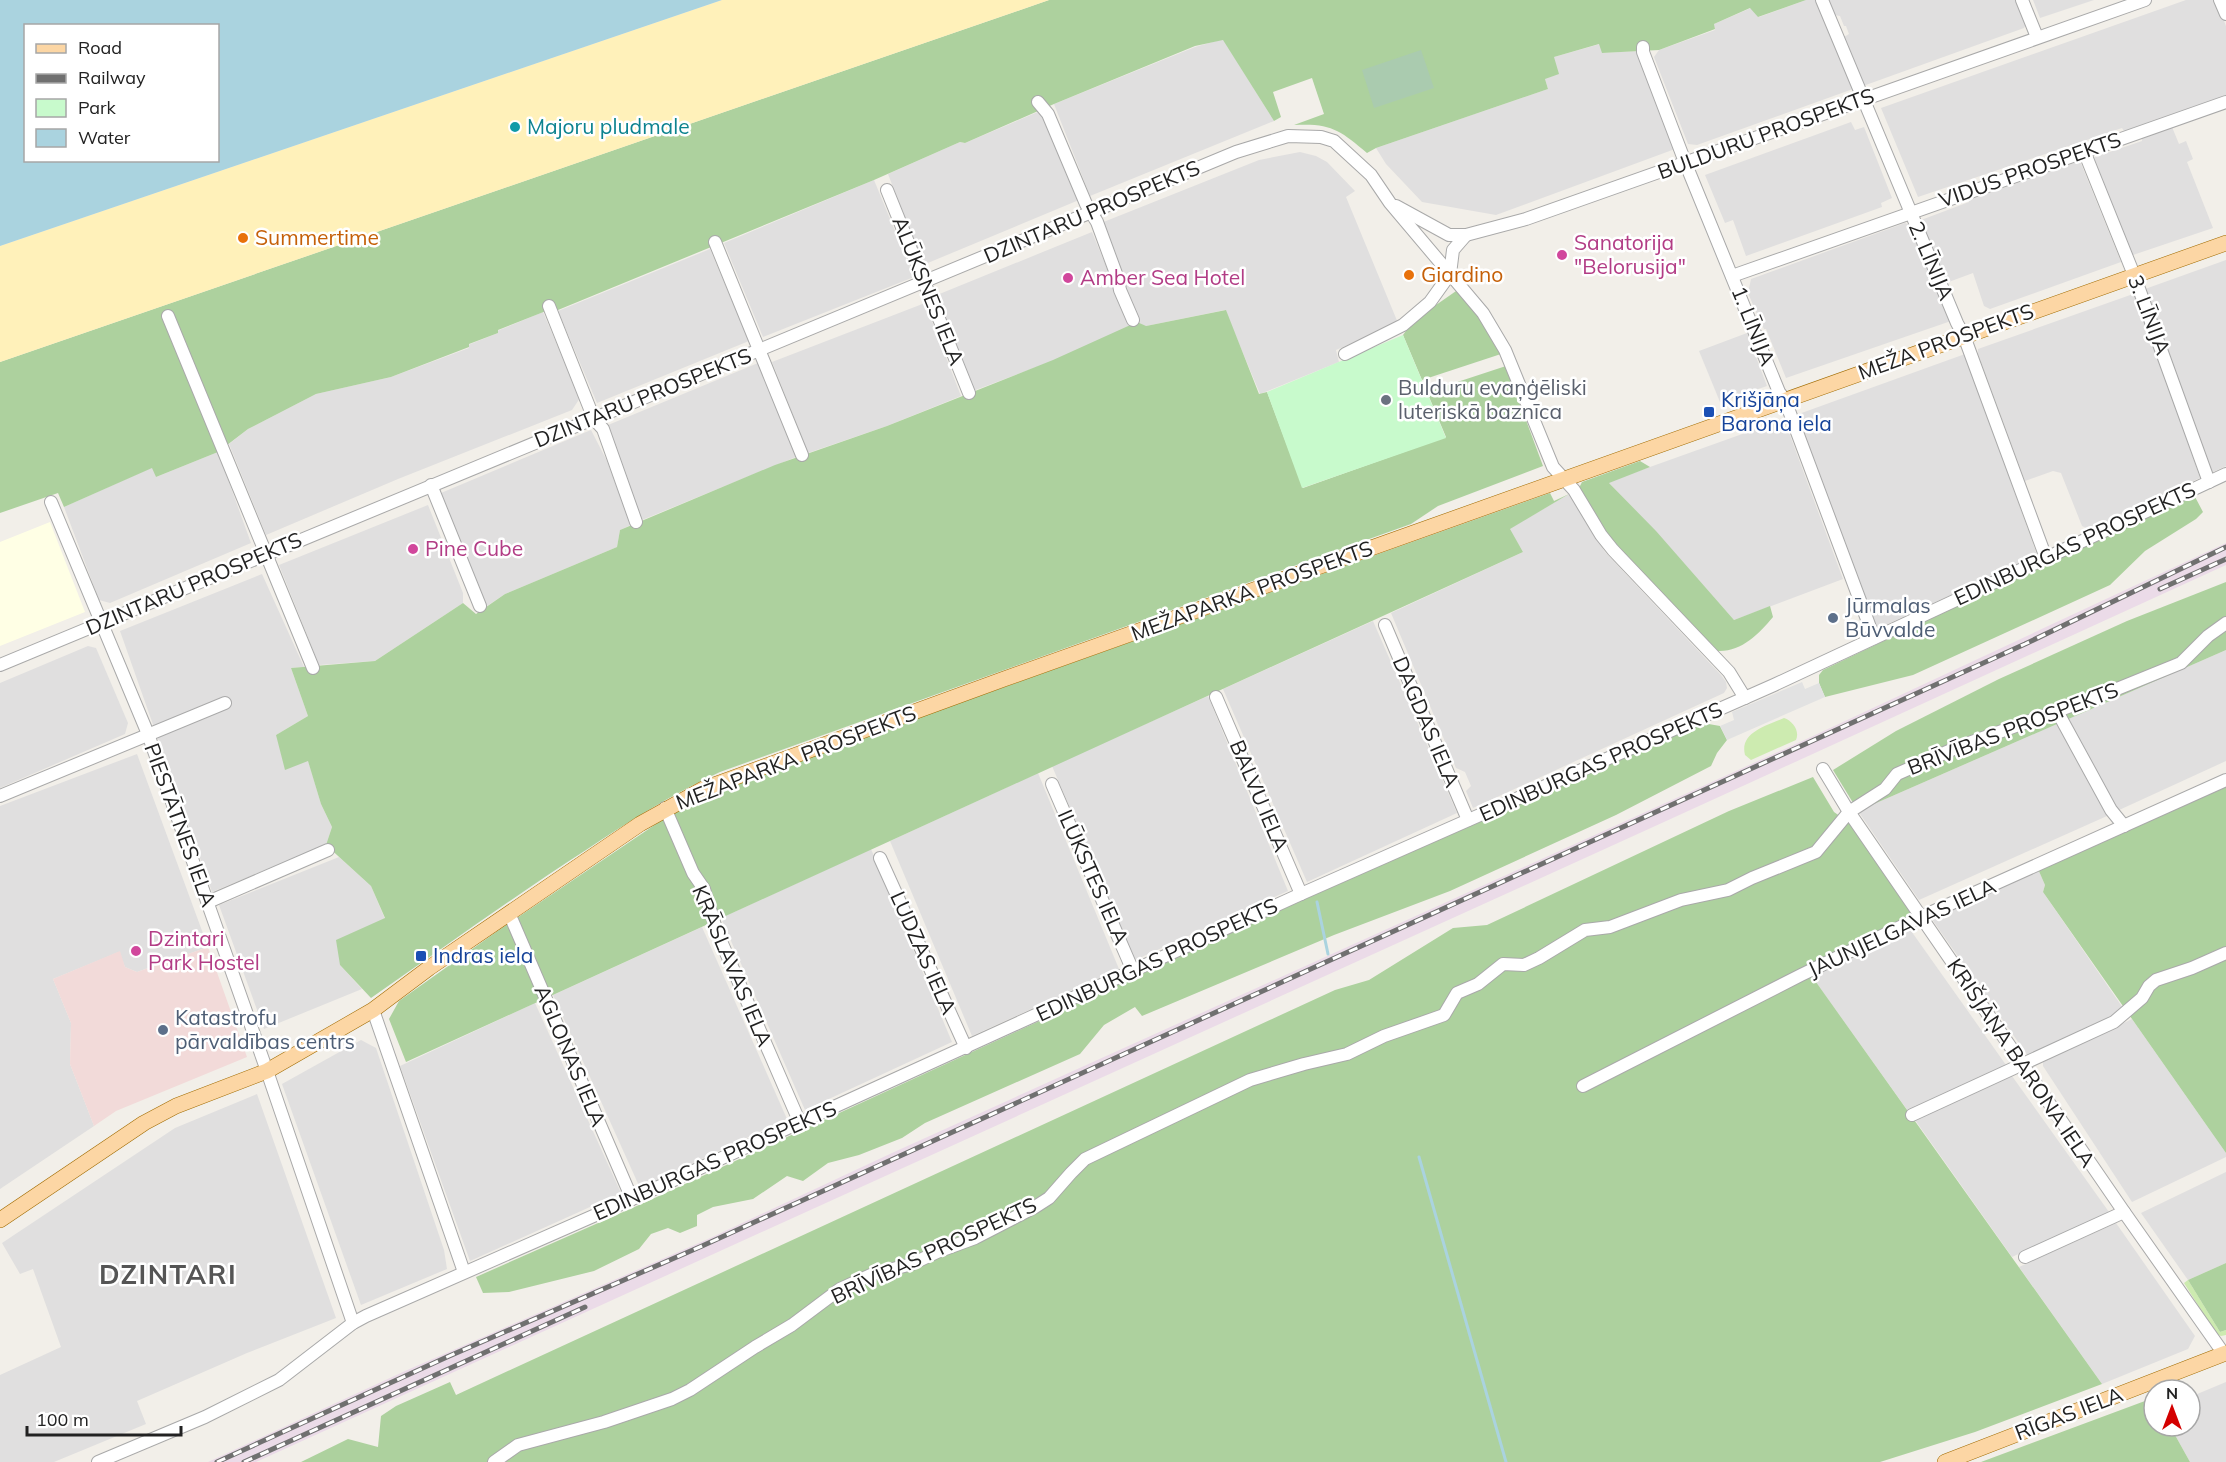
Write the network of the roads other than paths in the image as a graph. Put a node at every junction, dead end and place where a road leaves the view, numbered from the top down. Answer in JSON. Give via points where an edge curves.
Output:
{"nodes":[{"id":1,"x":1822,"y":0,"type":"edge"},
{"id":2,"x":2022,"y":0,"type":"edge"},
{"id":3,"x":2145,"y":0,"type":"edge"},
{"id":4,"x":2220,"y":0,"type":"edge"},
{"id":5,"x":2226,"y":14,"type":"edge"},
{"id":6,"x":2037,"y":37,"type":"junction"},
{"id":7,"x":1643,"y":47,"type":"dead end"},
{"id":8,"x":1863,"y":99,"type":"junction"},
{"id":9,"x":1038,"y":102,"type":"dead end"},
{"id":10,"x":2226,"y":102,"type":"edge"},
{"id":11,"x":2084,"y":151,"type":"junction"},
{"id":12,"x":1685,"y":162,"type":"junction"},
{"id":13,"x":887,"y":190,"type":"dead end"},
{"id":14,"x":1390,"y":203,"type":"junction"},
{"id":15,"x":1910,"y":212,"type":"junction"},
{"id":16,"x":1091,"y":213,"type":"junction"},
{"id":17,"x":1466,"y":235,"type":"junction"},
{"id":18,"x":715,"y":242,"type":"dead end"},
{"id":19,"x":2226,"y":243,"type":"edge"},
{"id":20,"x":1450,"y":274,"type":"junction"},
{"id":21,"x":2134,"y":275,"type":"junction"},
{"id":22,"x":1732,"y":276,"type":"junction"},
{"id":23,"x":925,"y":282,"type":"junction"},
{"id":24,"x":549,"y":306,"type":"dead end"},
{"id":25,"x":168,"y":316,"type":"dead end"},
{"id":26,"x":1133,"y":320,"type":"dead end"},
{"id":27,"x":1964,"y":336,"type":"junction"},
{"id":28,"x":760,"y":350,"type":"junction"},
{"id":29,"x":1345,"y":354,"type":"dead end"},
{"id":30,"x":969,"y":393,"type":"dead end"},
{"id":31,"x":1785,"y":400,"type":"junction"},
{"id":32,"x":594,"y":419,"type":"junction"},
{"id":33,"x":802,"y":455,"type":"dead end"},
{"id":34,"x":2226,"y":474,"type":"edge"},
{"id":35,"x":1564,"y":479,"type":"junction"},
{"id":36,"x":2209,"y":482,"type":"junction"},
{"id":37,"x":431,"y":485,"type":"junction"},
{"id":38,"x":51,"y":502,"type":"dead end"},
{"id":39,"x":636,"y":522,"type":"dead end"},
{"id":40,"x":266,"y":554,"type":"junction"},
{"id":41,"x":2046,"y":558,"type":"junction"},
{"id":42,"x":480,"y":606,"type":"dead end"},
{"id":43,"x":103,"y":622,"type":"junction"},
{"id":44,"x":1385,"y":624,"type":"dead end"},
{"id":45,"x":2226,"y":624,"type":"edge"},
{"id":46,"x":1874,"y":638,"type":"junction"},
{"id":47,"x":0,"y":664,"type":"edge"},
{"id":48,"x":313,"y":668,"type":"dead end"},
{"id":49,"x":1216,"y":697,"type":"dead end"},
{"id":50,"x":1745,"y":698,"type":"junction"},
{"id":51,"x":225,"y":703,"type":"dead end"},
{"id":52,"x":2057,"y":711,"type":"junction"},
{"id":53,"x":148,"y":734,"type":"junction"},
{"id":54,"x":1823,"y":769,"type":"dead end"},
{"id":55,"x":2226,"y":780,"type":"edge"},
{"id":56,"x":1052,"y":784,"type":"dead end"},
{"id":57,"x":0,"y":796,"type":"edge"},
{"id":58,"x":665,"y":808,"type":"junction"},
{"id":59,"x":1849,"y":812,"type":"junction"},
{"id":60,"x":1468,"y":820,"type":"junction"},
{"id":61,"x":2124,"y":826,"type":"junction"},
{"id":62,"x":328,"y":850,"type":"dead end"},
{"id":63,"x":880,"y":858,"type":"dead end"},
{"id":64,"x":1301,"y":894,"type":"junction"},
{"id":65,"x":208,"y":902,"type":"junction"},
{"id":66,"x":509,"y":914,"type":"junction"},
{"id":67,"x":1921,"y":917,"type":"junction"},
{"id":68,"x":2226,"y":952,"type":"edge"},
{"id":69,"x":1133,"y":971,"type":"junction"},
{"id":70,"x":373,"y":1010,"type":"junction"},
{"id":71,"x":966,"y":1048,"type":"junction"},
{"id":72,"x":2022,"y":1065,"type":"junction"},
{"id":73,"x":267,"y":1071,"type":"junction"},
{"id":74,"x":1582,"y":1086,"type":"dead end"},
{"id":75,"x":1912,"y":1115,"type":"dead end"},
{"id":76,"x":800,"y":1123,"type":"junction"},
{"id":77,"x":632,"y":1199,"type":"junction"},
{"id":78,"x":2124,"y":1212,"type":"junction"},
{"id":79,"x":0,"y":1220,"type":"edge"},
{"id":80,"x":2025,"y":1257,"type":"dead end"},
{"id":81,"x":464,"y":1272,"type":"junction"},
{"id":82,"x":353,"y":1323,"type":"junction"},
{"id":83,"x":2225,"y":1354,"type":"edge"},
{"id":84,"x":98,"y":1462,"type":"edge"},
{"id":85,"x":494,"y":1462,"type":"edge"},
{"id":86,"x":1945,"y":1462,"type":"edge"}],
"edges":[{"from":1,"to":8,"type":"street","name":"2. LĪNIJA"},
{"from":2,"to":6,"type":"street"},
{"from":3,"to":6,"type":"street","name":"BULDURU PROSPEKTS"},
{"from":4,"to":5,"type":"street"},
{"from":6,"to":8,"type":"street","name":"BULDURU PROSPEKTS"},
{"from":7,"to":12,"type":"street","name":"1. LĪNIJA"},
{"from":8,"to":12,"type":"street","name":"BULDURU PROSPEKTS"},
{"from":8,"to":15,"type":"street","name":"2. LĪNIJA"},
{"from":9,"to":16,"type":"street","via":[[1048,114]]},
{"from":10,"to":11,"type":"street","name":"VIDUS PROSPEKTS"},
{"from":11,"to":15,"type":"street","name":"VIDUS PROSPEKTS"},
{"from":11,"to":21,"type":"street","name":"3. LĪNIJA"},
{"from":12,"to":17,"type":"street","name":"BULDURU PROSPEKTS","via":[[1526,219]]},
{"from":12,"to":22,"type":"street","name":"1. LĪNIJA"},
{"from":13,"to":23,"type":"street","name":"ALŪKSNES IELA"},
{"from":14,"to":16,"type":"street","name":"DZINTARU PROSPEKTS","via":[[1371,175],[1334,141],[1288,136],[1236,152]]},
{"from":14,"to":17,"type":"street","name":"BULDURU PROSPEKTS","via":[[1449,235]]},
{"from":14,"to":20,"type":"street"},
{"from":15,"to":22,"type":"street","name":"VIDUS PROSPEKTS"},
{"from":15,"to":27,"type":"street","name":"2. LĪNIJA"},
{"from":16,"to":23,"type":"street","name":"DZINTARU PROSPEKTS"},
{"from":16,"to":26,"type":"street"},
{"from":17,"to":20,"type":"street","via":[[1453,250]]},
{"from":18,"to":28,"type":"street"},
{"from":19,"to":21,"type":"main road","name":"MEŽA PROSPEKTS"},
{"from":20,"to":29,"type":"street","via":[[1430,302],[1403,325]]},
{"from":20,"to":35,"type":"street","via":[[1483,313],[1505,350],[1552,467]]},
{"from":21,"to":27,"type":"main road","name":"MEŽA PROSPEKTS"},
{"from":21,"to":36,"type":"street","name":"3. LĪNIJA"},
{"from":22,"to":31,"type":"street","name":"1. LĪNIJA"},
{"from":23,"to":28,"type":"street","name":"DZINTARU PROSPEKTS"},
{"from":23,"to":30,"type":"street","name":"ALŪKSNES IELA"},
{"from":24,"to":32,"type":"street"},
{"from":25,"to":40,"type":"street"},
{"from":27,"to":31,"type":"main road","name":"MEŽA PROSPEKTS"},
{"from":27,"to":41,"type":"street","name":"2. LĪNIJA"},
{"from":28,"to":32,"type":"street","name":"DZINTARU PROSPEKTS"},
{"from":28,"to":33,"type":"street"},
{"from":31,"to":35,"type":"main road","name":"MEŽA PROSPEKTS"},
{"from":31,"to":46,"type":"street","name":"1. LĪNIJA"},
{"from":32,"to":37,"type":"street","name":"DZINTARU PROSPEKTS"},
{"from":32,"to":39,"type":"street","via":[[603,429]]},
{"from":34,"to":36,"type":"street","name":"EDINBURGAS PROSPEKTS"},
{"from":35,"to":50,"type":"street","via":[[1612,550],[1729,672]]},
{"from":35,"to":58,"type":"main road","name":"MEŽAPARKA PROSPEKTS","via":[[713,785]]},
{"from":36,"to":41,"type":"street","name":"EDINBURGAS PROSPEKTS"},
{"from":37,"to":40,"type":"street","name":"DZINTARU PROSPEKTS"},
{"from":37,"to":42,"type":"street"},
{"from":38,"to":43,"type":"street","name":"PIESTĀTNES IELA"},
{"from":40,"to":43,"type":"street","name":"DZINTARU PROSPEKTS"},
{"from":40,"to":48,"type":"street"},
{"from":41,"to":46,"type":"street","name":"EDINBURGAS PROSPEKTS"},
{"from":43,"to":47,"type":"street","name":"DZINTARU PROSPEKTS"},
{"from":43,"to":53,"type":"street","name":"PIESTĀTNES IELA"},
{"from":44,"to":60,"type":"street","name":"DAGDAS IELA"},
{"from":45,"to":52,"type":"street","name":"BRĪVĪBAS PROSPEKTS","via":[[2181,663]]},
{"from":46,"to":50,"type":"street","name":"EDINBURGAS PROSPEKTS"},
{"from":49,"to":64,"type":"street","name":"BALVU IELA"},
{"from":50,"to":60,"type":"street","name":"EDINBURGAS PROSPEKTS"},
{"from":51,"to":53,"type":"street"},
{"from":52,"to":59,"type":"street","name":"BRĪVĪBAS PROSPEKTS","via":[[1898,774],[1885,789]]},
{"from":52,"to":61,"type":"street","via":[[2111,810]]},
{"from":53,"to":57,"type":"street"},
{"from":53,"to":65,"type":"street","name":"PIESTĀTNES IELA"},
{"from":54,"to":59,"type":"street","name":"KRIŠJĀŅA BARONA IELA"},
{"from":55,"to":61,"type":"street","name":"JAUNJELGAVAS IELA"},
{"from":56,"to":69,"type":"street","name":"ILŪKSTES IELA"},
{"from":58,"to":66,"type":"main road","name":"MEŽAPARKA PROSPEKTS"},
{"from":58,"to":76,"type":"street","name":"KRĀSLAVAS IELA","via":[[693,873],[704,888],[732,970]]},
{"from":59,"to":67,"type":"street","name":"KRIŠJĀŅA BARONA IELA"},
{"from":59,"to":85,"type":"street","name":"BRĪVĪBAS PROSPEKTS","via":[[1816,852],[1728,890],[1681,900],[1610,927],[1585,930],[1524,965],[1503,964],[1479,984],[1457,993],[1444,1015],[1347,1054],[1250,1080],[1085,1159],[1049,1198],[975,1238],[840,1289],[792,1325],[690,1390],[604,1422],[518,1445]]},
{"from":60,"to":64,"type":"street","name":"EDINBURGAS PROSPEKTS"},
{"from":61,"to":67,"type":"street","name":"JAUNJELGAVAS IELA"},
{"from":62,"to":65,"type":"street"},
{"from":63,"to":71,"type":"street","name":"LUDZAS IELA"},
{"from":64,"to":69,"type":"street","name":"EDINBURGAS PROSPEKTS"},
{"from":65,"to":73,"type":"street","name":"PIESTĀTNES IELA"},
{"from":66,"to":70,"type":"main road","name":"MEŽAPARKA PROSPEKTS"},
{"from":66,"to":77,"type":"street","name":"AGLONAS IELA"},
{"from":67,"to":72,"type":"street","name":"KRIŠJĀŅA BARONA IELA"},
{"from":67,"to":74,"type":"street","name":"JAUNJELGAVAS IELA"},
{"from":68,"to":72,"type":"street","via":[[2156,980],[2114,1022]]},
{"from":69,"to":71,"type":"street","name":"EDINBURGAS PROSPEKTS"},
{"from":70,"to":73,"type":"main road","name":"MEŽAPARKA PROSPEKTS"},
{"from":70,"to":81,"type":"street"},
{"from":71,"to":76,"type":"street","name":"EDINBURGAS PROSPEKTS"},
{"from":72,"to":75,"type":"street"},
{"from":72,"to":78,"type":"street","name":"KRIŠJĀŅA BARONA IELA"},
{"from":73,"to":79,"type":"main road","name":"MEŽAPARKA PROSPEKTS","via":[[176,1106],[144,1123]]},
{"from":73,"to":82,"type":"street","name":"PIESTĀTNES IELA"},
{"from":76,"to":77,"type":"street","name":"EDINBURGAS PROSPEKTS"},
{"from":77,"to":81,"type":"street","name":"EDINBURGAS PROSPEKTS"},
{"from":78,"to":80,"type":"street"},
{"from":78,"to":83,"type":"street","name":"KRIŠJĀŅA BARONA IELA"},
{"from":81,"to":82,"type":"street","name":"EDINBURGAS PROSPEKTS"},
{"from":82,"to":84,"type":"street","name":"EDINBURGAS PROSPEKTS","via":[[279,1380],[205,1417]]},
{"from":83,"to":86,"type":"main road","name":"RĪGAS IELA"}]}
